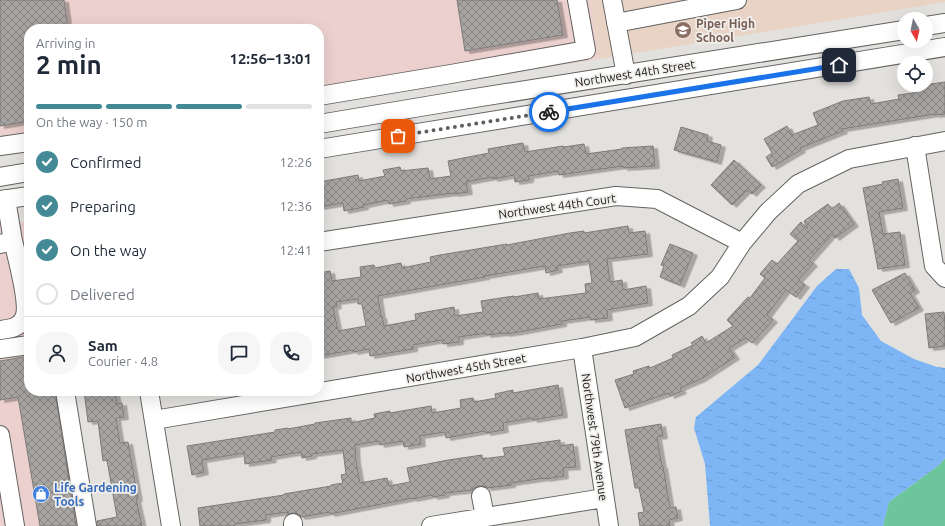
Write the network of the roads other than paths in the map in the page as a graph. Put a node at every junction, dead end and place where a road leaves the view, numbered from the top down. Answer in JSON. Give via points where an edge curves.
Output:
{"nodes":[{"id":1,"x":577,"y":0,"type":"edge"},
{"id":2,"x":612,"y":0,"type":"edge"},
{"id":3,"x":737,"y":0,"type":"edge"},
{"id":4,"x":616,"y":23,"type":"junction"},
{"id":5,"x":945,"y":23,"type":"edge"},
{"id":6,"x":933,"y":25,"type":"edge"},
{"id":7,"x":897,"y":31,"type":"edge"},
{"id":8,"x":945,"y":47,"type":"edge"},
{"id":9,"x":586,"y":50,"type":"junction"},
{"id":10,"x":626,"y":74,"type":"junction"},
{"id":11,"x":591,"y":80,"type":"junction"},
{"id":12,"x":324,"y":95,"type":"edge"},
{"id":13,"x":594,"y":104,"type":"junction"},
{"id":14,"x":324,"y":123,"type":"edge"},
{"id":15,"x":945,"y":141,"type":"edge"},
{"id":16,"x":24,"y":143,"type":"edge"},
{"id":17,"x":0,"y":146,"type":"edge"},
{"id":18,"x":915,"y":146,"type":"junction"},
{"id":19,"x":324,"y":148,"type":"edge"},
{"id":20,"x":24,"y":173,"type":"edge"},
{"id":21,"x":0,"y":177,"type":"edge"},
{"id":22,"x":24,"y":197,"type":"edge"},
{"id":23,"x":3,"y":200,"type":"edge"},
{"id":24,"x":324,"y":241,"type":"edge"},
{"id":25,"x":7,"y":242,"type":"edge"},
{"id":26,"x":742,"y":244,"type":"junction"},
{"id":27,"x":945,"y":278,"type":"edge"},
{"id":28,"x":24,"y":293,"type":"edge"},
{"id":29,"x":24,"y":319,"type":"edge"},
{"id":30,"x":0,"y":330,"type":"edge"},
{"id":31,"x":24,"y":345,"type":"edge"},
{"id":32,"x":582,"y":348,"type":"junction"},
{"id":33,"x":0,"y":349,"type":"edge"},
{"id":34,"x":324,"y":391,"type":"edge"},
{"id":35,"x":66,"y":396,"type":"edge"},
{"id":36,"x":150,"y":396,"type":"edge"},
{"id":37,"x":297,"y":396,"type":"edge"},
{"id":38,"x":154,"y":420,"type":"junction"},
{"id":39,"x":0,"y":436,"type":"edge"},
{"id":40,"x":2,"y":467,"type":"edge"},
{"id":41,"x":481,"y":496,"type":"dead end"},
{"id":42,"x":604,"y":498,"type":"junction"},
{"id":43,"x":6,"y":506,"type":"edge"},
{"id":44,"x":485,"y":517,"type":"junction"},
{"id":45,"x":15,"y":526,"type":"edge"},
{"id":46,"x":87,"y":526,"type":"edge"},
{"id":47,"x":171,"y":526,"type":"edge"},
{"id":48,"x":431,"y":526,"type":"edge"},
{"id":49,"x":609,"y":526,"type":"edge"}],
"edges":[{"from":1,"to":9,"type":"street"},
{"from":2,"to":4,"type":"street"},
{"from":3,"to":4,"type":"street"},
{"from":4,"to":10,"type":"street"},
{"from":5,"to":6,"type":"street"},
{"from":7,"to":10,"type":"street","name":"Northwest 44th Street"},
{"from":8,"to":13,"type":"street","name":"Northwest 44th Street"},
{"from":9,"to":11,"type":"street"},
{"from":9,"to":12,"type":"street"},
{"from":10,"to":11,"type":"street","name":"Northwest 44th Street"},
{"from":11,"to":13,"type":"street"},
{"from":11,"to":14,"type":"street","name":"Northwest 44th Street"},
{"from":13,"to":19,"type":"street","name":"Northwest 44th Street"},
{"from":15,"to":18,"type":"street"},
{"from":16,"to":17,"type":"street"},
{"from":18,"to":26,"type":"street","via":[[849,159],[798,184],[768,212]]},
{"from":18,"to":27,"type":"street","via":[[934,266]]},
{"from":20,"to":21,"type":"street"},
{"from":22,"to":23,"type":"street"},
{"from":23,"to":25,"type":"street"},
{"from":24,"to":26,"type":"street","name":"Northwest 44th Court","via":[[616,196],[658,199]]},
{"from":25,"to":28,"type":"street"},
{"from":26,"to":32,"type":"street","name":"Northwest 45th Street","via":[[720,277],[689,306],[635,337]]},
{"from":29,"to":30,"type":"street","via":[[18,325]]},
{"from":31,"to":33,"type":"street"},
{"from":32,"to":34,"type":"street","name":"Northwest 45th Street"},
{"from":32,"to":42,"type":"street","name":"Northwest 79th Avenue"},
{"from":35,"to":46,"type":"street"},
{"from":36,"to":38,"type":"street"},
{"from":37,"to":38,"type":"street","name":"Northwest 45th Street"},
{"from":38,"to":47,"type":"street"},
{"from":39,"to":40,"type":"street"},
{"from":40,"to":43,"type":"street"},
{"from":41,"to":44,"type":"street"},
{"from":42,"to":44,"type":"street"},
{"from":42,"to":49,"type":"street","name":"Northwest 79th Avenue"},
{"from":43,"to":45,"type":"street"},
{"from":44,"to":48,"type":"street"}]}
